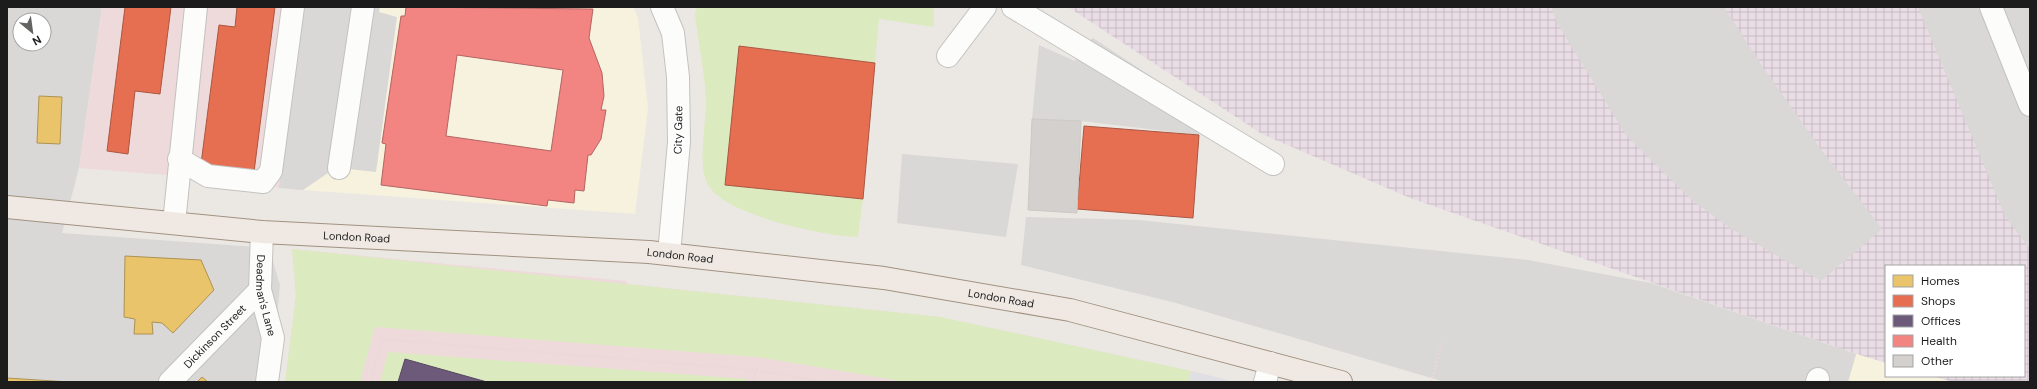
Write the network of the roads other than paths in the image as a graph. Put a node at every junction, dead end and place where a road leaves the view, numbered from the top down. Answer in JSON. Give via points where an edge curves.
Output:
{"nodes":[{"id":1,"x":196,"y":7,"type":"edge"},
{"id":2,"x":293,"y":7,"type":"edge"},
{"id":3,"x":363,"y":7,"type":"edge"},
{"id":4,"x":662,"y":7,"type":"edge"},
{"id":5,"x":985,"y":7,"type":"edge"},
{"id":6,"x":1013,"y":7,"type":"edge"},
{"id":7,"x":1991,"y":7,"type":"edge"},
{"id":8,"x":948,"y":56,"type":"dead end"},
{"id":9,"x":2030,"y":105,"type":"edge"},
{"id":10,"x":179,"y":159,"type":"junction"},
{"id":11,"x":1273,"y":164,"type":"dead end"},
{"id":12,"x":339,"y":168,"type":"dead end"},
{"id":13,"x":7,"y":207,"type":"edge"},
{"id":14,"x":174,"y":223,"type":"junction"},
{"id":15,"x":262,"y":232,"type":"junction"},
{"id":16,"x":669,"y":254,"type":"junction"},
{"id":17,"x":260,"y":290,"type":"junction"},
{"id":18,"x":1267,"y":373,"type":"edge"},
{"id":19,"x":170,"y":382,"type":"edge"},
{"id":20,"x":267,"y":382,"type":"edge"},
{"id":21,"x":1341,"y":382,"type":"edge"}],
"edges":[{"from":1,"to":10,"type":"street"},
{"from":2,"to":10,"type":"street","via":[[271,171],[263,182],[208,176]]},
{"from":3,"to":12,"type":"street"},
{"from":4,"to":16,"type":"street","name":"City Gate","via":[[673,33],[678,77],[679,142]]},
{"from":5,"to":8,"type":"street"},
{"from":6,"to":11,"type":"street"},
{"from":7,"to":9,"type":"street"},
{"from":10,"to":14,"type":"street"},
{"from":13,"to":14,"type":"main road","name":"London Road"},
{"from":14,"to":15,"type":"main road","name":"London Road"},
{"from":15,"to":16,"type":"main road","name":"London Road"},
{"from":15,"to":17,"type":"street","name":"Deadman's Lane"},
{"from":16,"to":18,"type":"main road","name":"London Road","via":[[884,278],[1070,310]]},
{"from":17,"to":19,"type":"street","name":"Dickinson Street"},
{"from":17,"to":20,"type":"street","name":"Deadman's Lane","via":[[273,338]]},
{"from":18,"to":21,"type":"main road","name":"London Road"}]}
